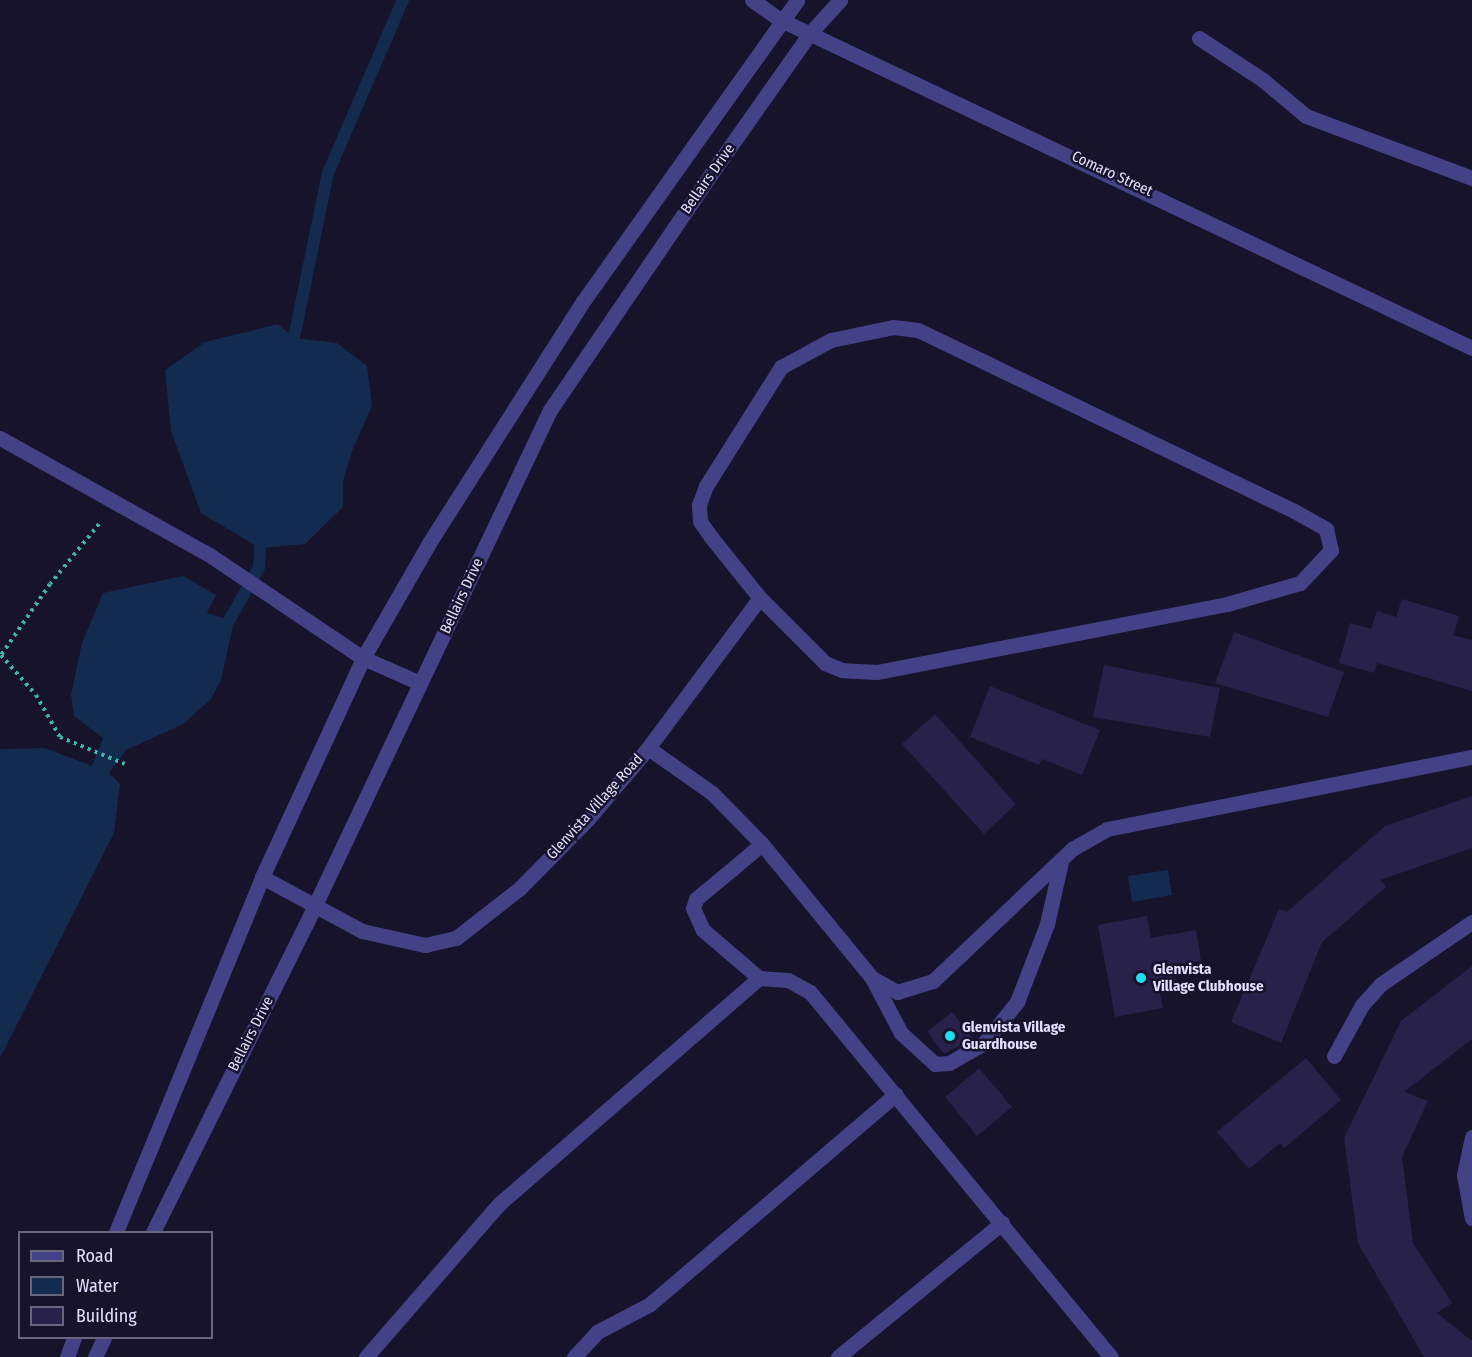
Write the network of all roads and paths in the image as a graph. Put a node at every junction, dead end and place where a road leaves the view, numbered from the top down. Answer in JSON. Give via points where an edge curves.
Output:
{"nodes":[{"id":1,"x":752,"y":0,"type":"edge"},
{"id":2,"x":797,"y":0,"type":"edge"},
{"id":3,"x":840,"y":0,"type":"edge"},
{"id":4,"x":781,"y":20,"type":"junction"},
{"id":5,"x":810,"y":33,"type":"junction"},
{"id":6,"x":1199,"y":38,"type":"dead end"},
{"id":7,"x":1472,"y":178,"type":"edge"},
{"id":8,"x":1472,"y":348,"type":"edge"},
{"id":9,"x":0,"y":438,"type":"edge"},
{"id":10,"x":119,"y":501,"type":"junction"},
{"id":11,"x":760,"y":598,"type":"junction"},
{"id":12,"x":1,"y":656,"type":"edge"},
{"id":13,"x":363,"y":658,"type":"junction"},
{"id":14,"x":420,"y":683,"type":"junction"},
{"id":15,"x":648,"y":748,"type":"junction"},
{"id":16,"x":1472,"y":758,"type":"edge"},
{"id":17,"x":125,"y":764,"type":"dead end"},
{"id":18,"x":762,"y":844,"type":"junction"},
{"id":19,"x":1061,"y":862,"type":"junction"},
{"id":20,"x":262,"y":878,"type":"junction"},
{"id":21,"x":314,"y":907,"type":"junction"},
{"id":22,"x":1472,"y":922,"type":"edge"},
{"id":23,"x":759,"y":978,"type":"junction"},
{"id":24,"x":872,"y":978,"type":"junction"},
{"id":25,"x":1334,"y":1056,"type":"dead end"},
{"id":26,"x":896,"y":1094,"type":"junction"},
{"id":27,"x":1472,"y":1137,"type":"edge"},
{"id":28,"x":1472,"y":1218,"type":"edge"},
{"id":29,"x":1002,"y":1223,"type":"junction"},
{"id":30,"x":117,"y":1231,"type":"edge"},
{"id":31,"x":154,"y":1231,"type":"edge"},
{"id":32,"x":74,"y":1339,"type":"edge"},
{"id":33,"x":104,"y":1339,"type":"edge"},
{"id":34,"x":1108,"y":1356,"type":"edge"},
{"id":35,"x":67,"y":1357,"type":"edge"},
{"id":36,"x":95,"y":1357,"type":"edge"},
{"id":37,"x":366,"y":1357,"type":"edge"},
{"id":38,"x":574,"y":1357,"type":"edge"},
{"id":39,"x":838,"y":1357,"type":"edge"}],
"edges":[{"from":1,"to":4,"type":"street","name":"Comaro Street"},
{"from":2,"to":4,"type":"street"},
{"from":3,"to":5,"type":"street","name":"Bellairs Drive"},
{"from":4,"to":5,"type":"street","name":"Comaro Street"},
{"from":4,"to":13,"type":"street","via":[[584,300],[429,543]]},
{"from":5,"to":8,"type":"street","name":"Comaro Street"},
{"from":5,"to":14,"type":"street","name":"Bellairs Drive","via":[[550,410]]},
{"from":6,"to":7,"type":"street","via":[[1263,80],[1306,116]]},
{"from":9,"to":10,"type":"street"},
{"from":10,"to":12,"type":"path","via":[[50,584]]},
{"from":10,"to":13,"type":"street"},
{"from":11,"to":11,"type":"street","via":[[700,521],[701,497],[781,368],[831,340],[865,330],[918,330],[1294,511],[1326,529],[1332,545],[1313,573],[1278,592],[877,672],[842,670],[825,663]]},
{"from":11,"to":15,"type":"street"},
{"from":12,"to":17,"type":"path","via":[[36,695],[60,736]]},
{"from":13,"to":14,"type":"street"},
{"from":13,"to":20,"type":"street"},
{"from":14,"to":21,"type":"street","name":"Bellairs Drive"},
{"from":15,"to":18,"type":"street","name":"Glenvista Village Road","via":[[712,793]]},
{"from":15,"to":21,"type":"street","name":"Glenvista Village Road","via":[[520,888],[456,938],[425,945],[404,942],[362,931]]},
{"from":16,"to":19,"type":"street","via":[[1127,823],[1088,837]]},
{"from":18,"to":23,"type":"street","via":[[703,891],[693,908],[704,930]]},
{"from":18,"to":24,"type":"street","name":"Glenvista Village Road"},
{"from":19,"to":24,"type":"street","via":[[933,981],[897,992]]},
{"from":19,"to":24,"type":"street","via":[[1025,987],[1008,1017],[968,1054],[941,1065],[927,1059],[889,1017]]},
{"from":20,"to":21,"type":"street","name":"Glenvista Village Road"},
{"from":20,"to":30,"type":"street"},
{"from":21,"to":31,"type":"street","name":"Bellairs Drive"},
{"from":22,"to":25,"type":"street","via":[[1381,984],[1362,1005]]},
{"from":23,"to":26,"type":"street","via":[[788,980],[810,992]]},
{"from":23,"to":37,"type":"street","via":[[499,1204]]},
{"from":26,"to":29,"type":"street"},
{"from":26,"to":38,"type":"street","via":[[650,1304],[597,1332]]},
{"from":27,"to":28,"type":"street","via":[[1464,1175]]},
{"from":29,"to":34,"type":"street"},
{"from":29,"to":39,"type":"street"},
{"from":32,"to":35,"type":"street"},
{"from":33,"to":36,"type":"street"}]}
